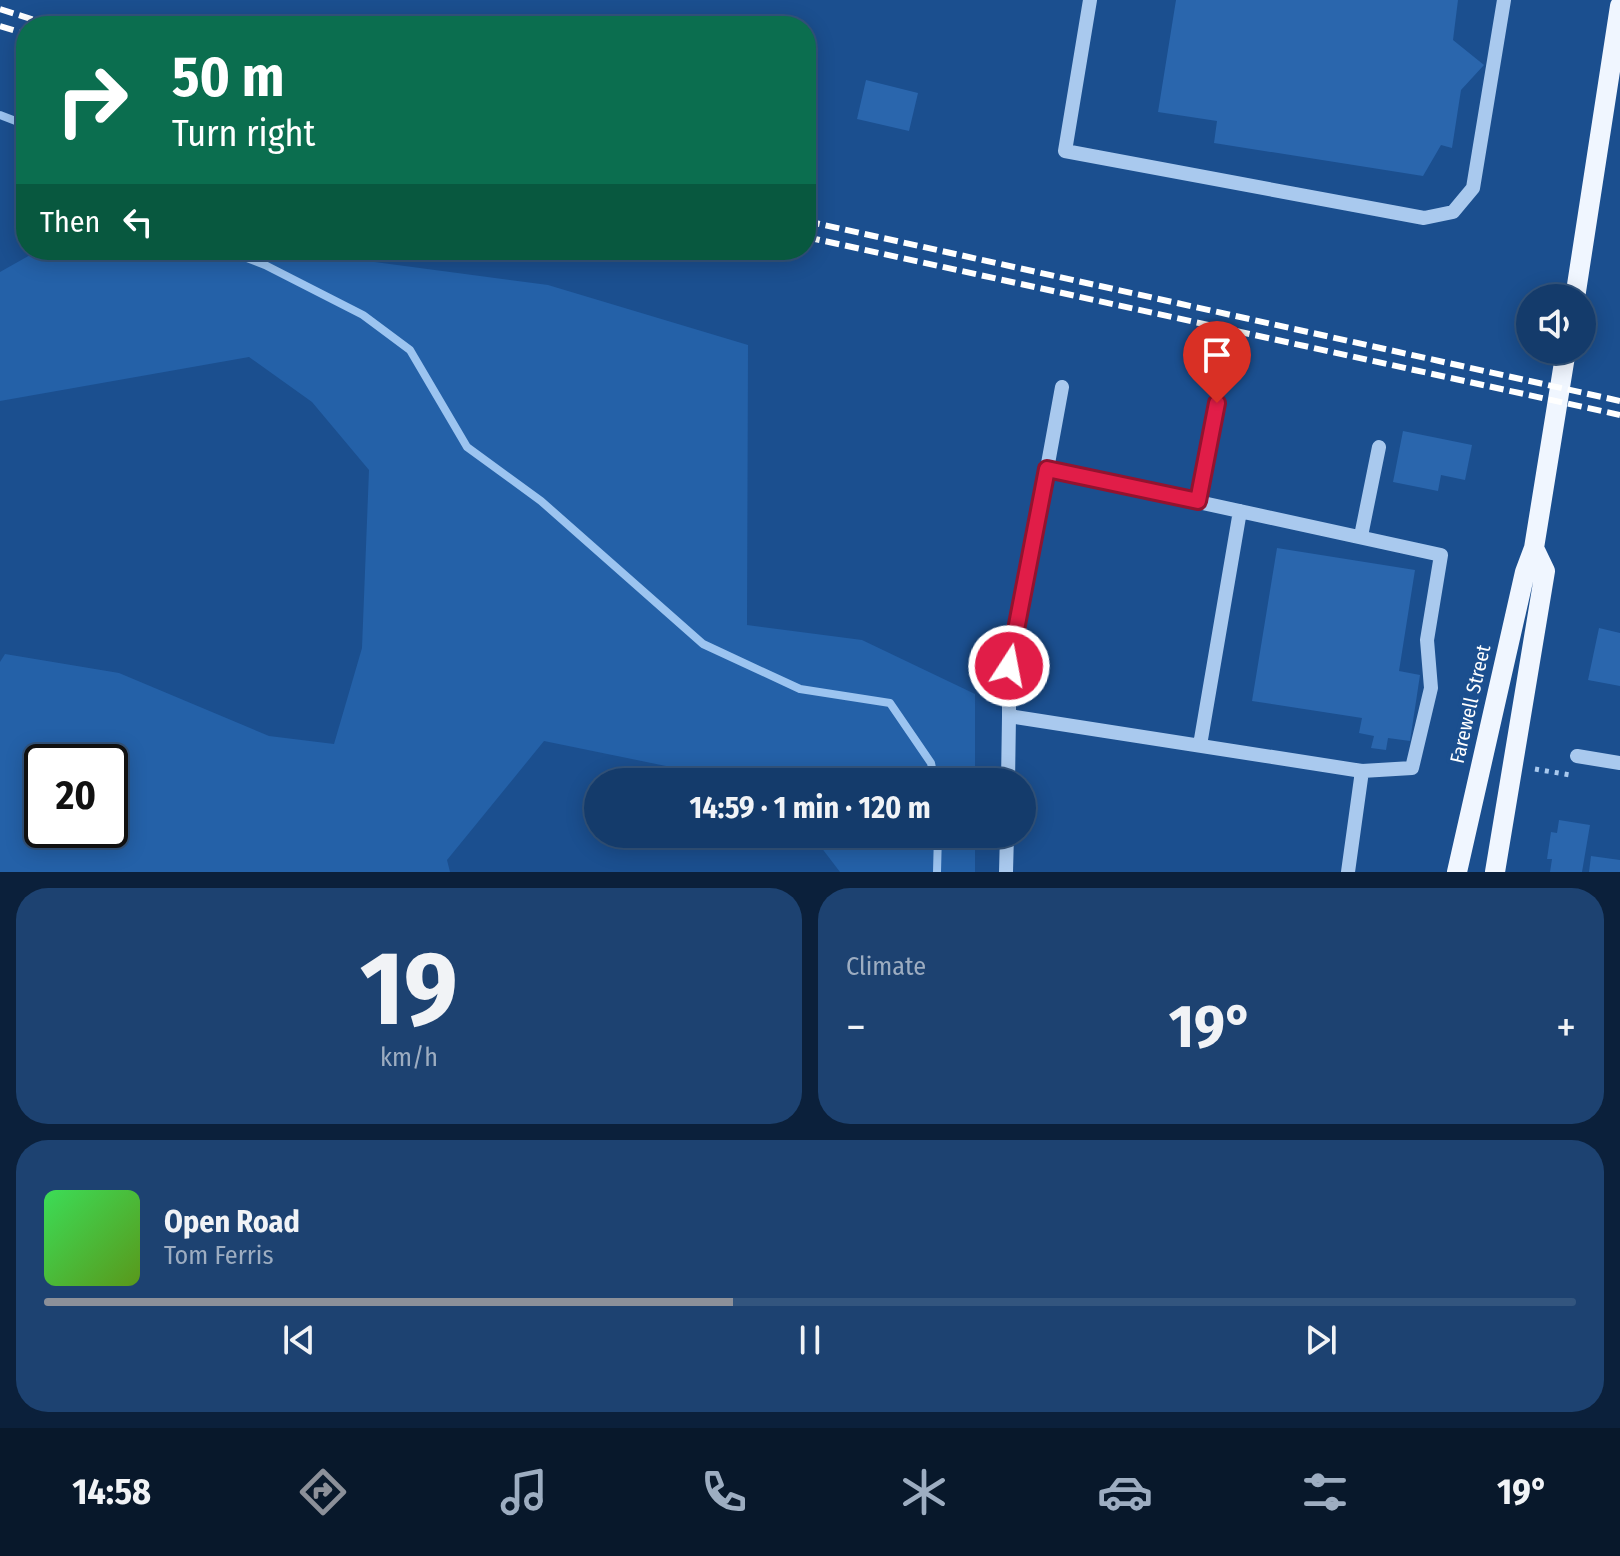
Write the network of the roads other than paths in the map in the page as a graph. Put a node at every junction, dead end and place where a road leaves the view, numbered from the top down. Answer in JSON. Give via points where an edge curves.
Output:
{"nodes":[{"id":1,"x":1090,"y":0,"type":"edge"},
{"id":2,"x":1504,"y":0,"type":"edge"},
{"id":3,"x":1620,"y":6,"type":"edge"},
{"id":4,"x":1577,"y":284,"type":"edge"},
{"id":5,"x":1564,"y":364,"type":"edge"},
{"id":6,"x":1062,"y":387,"type":"dead end"},
{"id":7,"x":1217,"y":403,"type":"dead end"},
{"id":8,"x":1379,"y":447,"type":"dead end"},
{"id":9,"x":1047,"y":469,"type":"junction"},
{"id":10,"x":1198,"y":501,"type":"junction"},
{"id":11,"x":1240,"y":511,"type":"junction"},
{"id":12,"x":1361,"y":536,"type":"junction"},
{"id":13,"x":1534,"y":548,"type":"junction"},
{"id":14,"x":1009,"y":716,"type":"junction"},
{"id":15,"x":1200,"y":745,"type":"junction"},
{"id":16,"x":1577,"y":756,"type":"dead end"},
{"id":17,"x":1620,"y":763,"type":"edge"},
{"id":18,"x":1008,"y":768,"type":"edge"},
{"id":19,"x":1362,"y":771,"type":"junction"},
{"id":20,"x":1007,"y":848,"type":"edge"},
{"id":21,"x":1006,"y":872,"type":"edge"},
{"id":22,"x":1348,"y":872,"type":"edge"},
{"id":23,"x":1457,"y":872,"type":"edge"},
{"id":24,"x":1495,"y":872,"type":"edge"}],
"edges":[{"from":1,"to":2,"type":"street","via":[[1065,151],[1424,218],[1453,212],[1473,188]]},
{"from":3,"to":4,"type":"main road"},
{"from":5,"to":13,"type":"main road","name":"Farewell Street"},
{"from":6,"to":9,"type":"street"},
{"from":7,"to":10,"type":"street"},
{"from":8,"to":12,"type":"street"},
{"from":9,"to":10,"type":"street"},
{"from":9,"to":14,"type":"street","via":[[1009,666]]},
{"from":10,"to":11,"type":"street"},
{"from":11,"to":12,"type":"street"},
{"from":11,"to":15,"type":"street"},
{"from":12,"to":19,"type":"street","via":[[1441,555],[1427,640],[1431,688],[1412,768]]},
{"from":13,"to":23,"type":"main road","name":"Farewell Street"},
{"from":13,"to":24,"type":"main road","name":"Farewell Street","via":[[1545,571]]},
{"from":14,"to":15,"type":"street"},
{"from":14,"to":18,"type":"street"},
{"from":15,"to":19,"type":"street"},
{"from":16,"to":17,"type":"street"},
{"from":19,"to":22,"type":"street"},
{"from":20,"to":21,"type":"street"}]}
